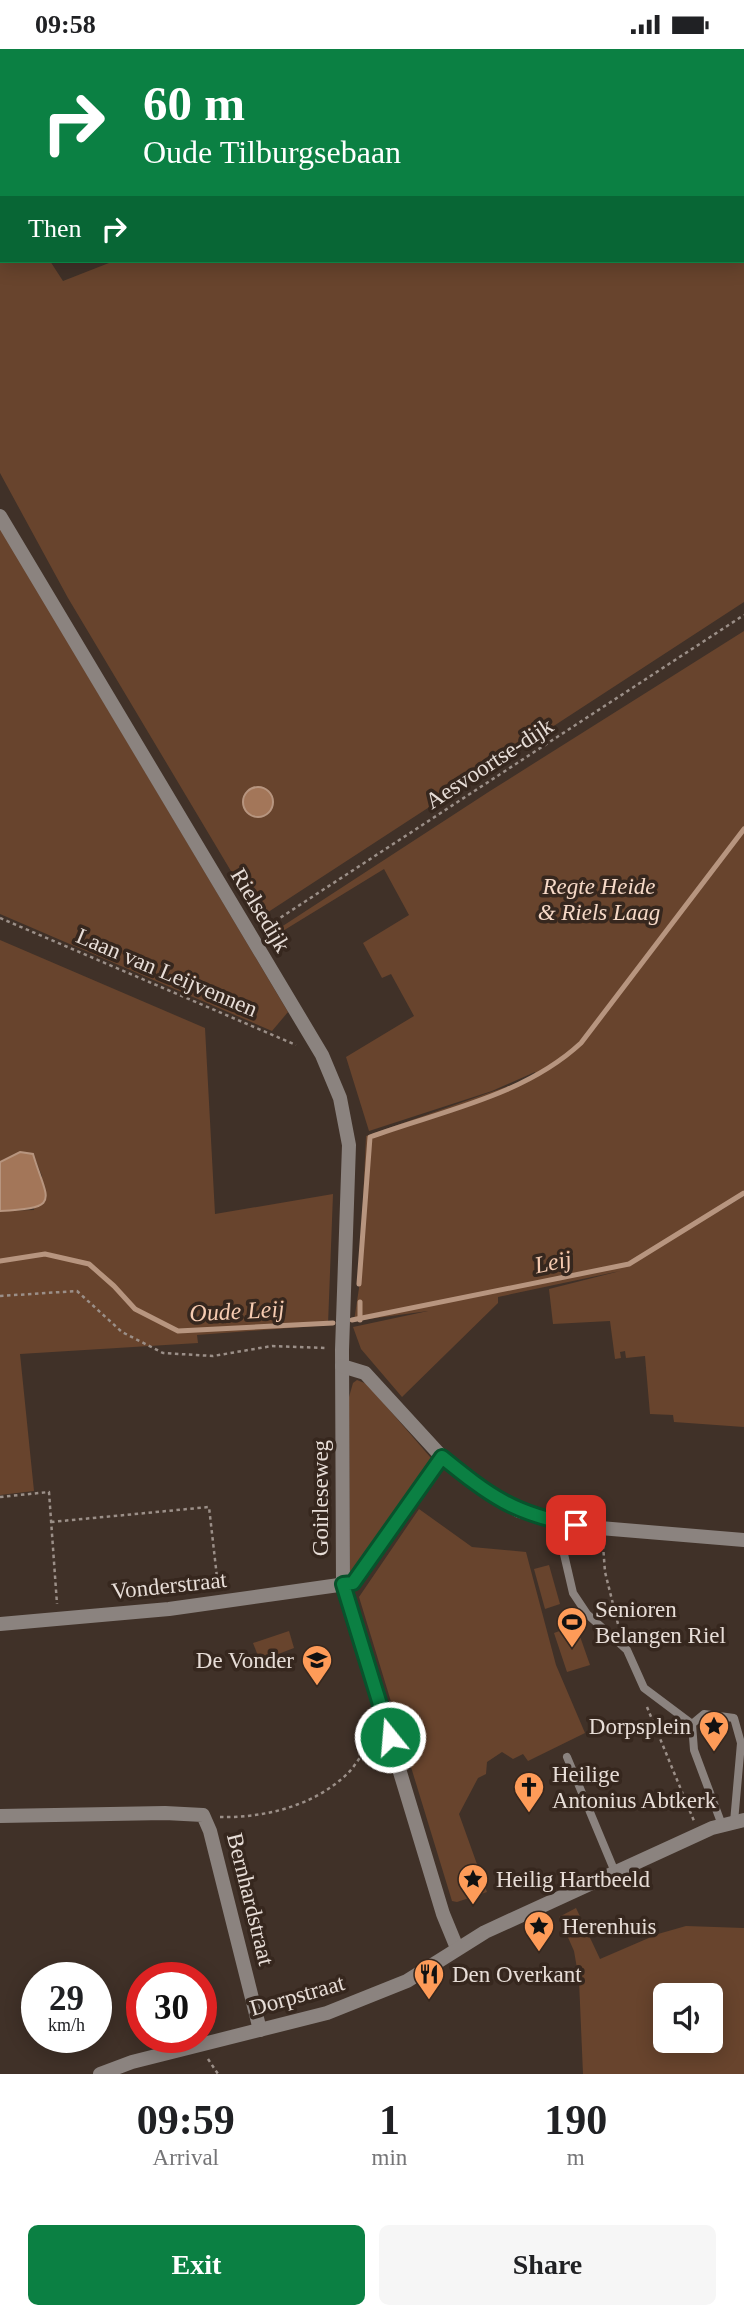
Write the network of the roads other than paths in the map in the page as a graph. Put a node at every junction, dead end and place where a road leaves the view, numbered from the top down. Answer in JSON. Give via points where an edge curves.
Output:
{"nodes":[{"id":1,"x":0,"y":516,"type":"edge"},
{"id":2,"x":342,"y":1366,"type":"junction"},
{"id":3,"x":442,"y":1457,"type":"junction"},
{"id":4,"x":563,"y":1523,"type":"junction"},
{"id":5,"x":744,"y":1540,"type":"edge"},
{"id":6,"x":343,"y":1584,"type":"junction"},
{"id":7,"x":0,"y":1624,"type":"edge"},
{"id":8,"x":692,"y":1724,"type":"junction"},
{"id":9,"x":566,"y":1757,"type":"dead end"},
{"id":10,"x":0,"y":1816,"type":"edge"},
{"id":11,"x":733,"y":1822,"type":"edge"},
{"id":12,"x":615,"y":1872,"type":"junction"},
{"id":13,"x":457,"y":1948,"type":"junction"},
{"id":14,"x":261,"y":2030,"type":"junction"},
{"id":15,"x":107,"y":2073,"type":"edge"}],
"edges":[{"from":1,"to":2,"type":"street","name":"Rielsedijk","via":[[335,1081],[349,1166]]},
{"from":2,"to":3,"type":"street","via":[[365,1373]]},
{"from":2,"to":6,"type":"street","name":"Goirleseweg"},
{"from":3,"to":4,"type":"street","via":[[500,1502]]},
{"from":3,"to":6,"type":"street","via":[[353,1583]]},
{"from":4,"to":5,"type":"street"},
{"from":4,"to":8,"type":"lane","via":[[559,1537],[573,1593],[587,1614],[627,1650],[644,1688]]},
{"from":6,"to":7,"type":"street","name":"Vonderstraat","via":[[219,1602]]},
{"from":6,"to":13,"type":"street","name":"Goirleseweg"},
{"from":8,"to":11,"type":"lane","via":[[694,1750]]},
{"from":8,"to":11,"type":"lane","via":[[704,1714],[734,1718],[741,1743]]},
{"from":9,"to":12,"type":"lane"},
{"from":10,"to":14,"type":"street","name":"Bernhardstraat","via":[[197,1813],[206,1820]]},
{"from":11,"to":12,"type":"street","name":"Dorpstraat"},
{"from":12,"to":13,"type":"street","name":"Dorpstraat"},
{"from":13,"to":14,"type":"street","name":"Dorpstraat","via":[[419,1974],[374,1995]]},
{"from":14,"to":15,"type":"street","name":"Dorpstraat"}]}
